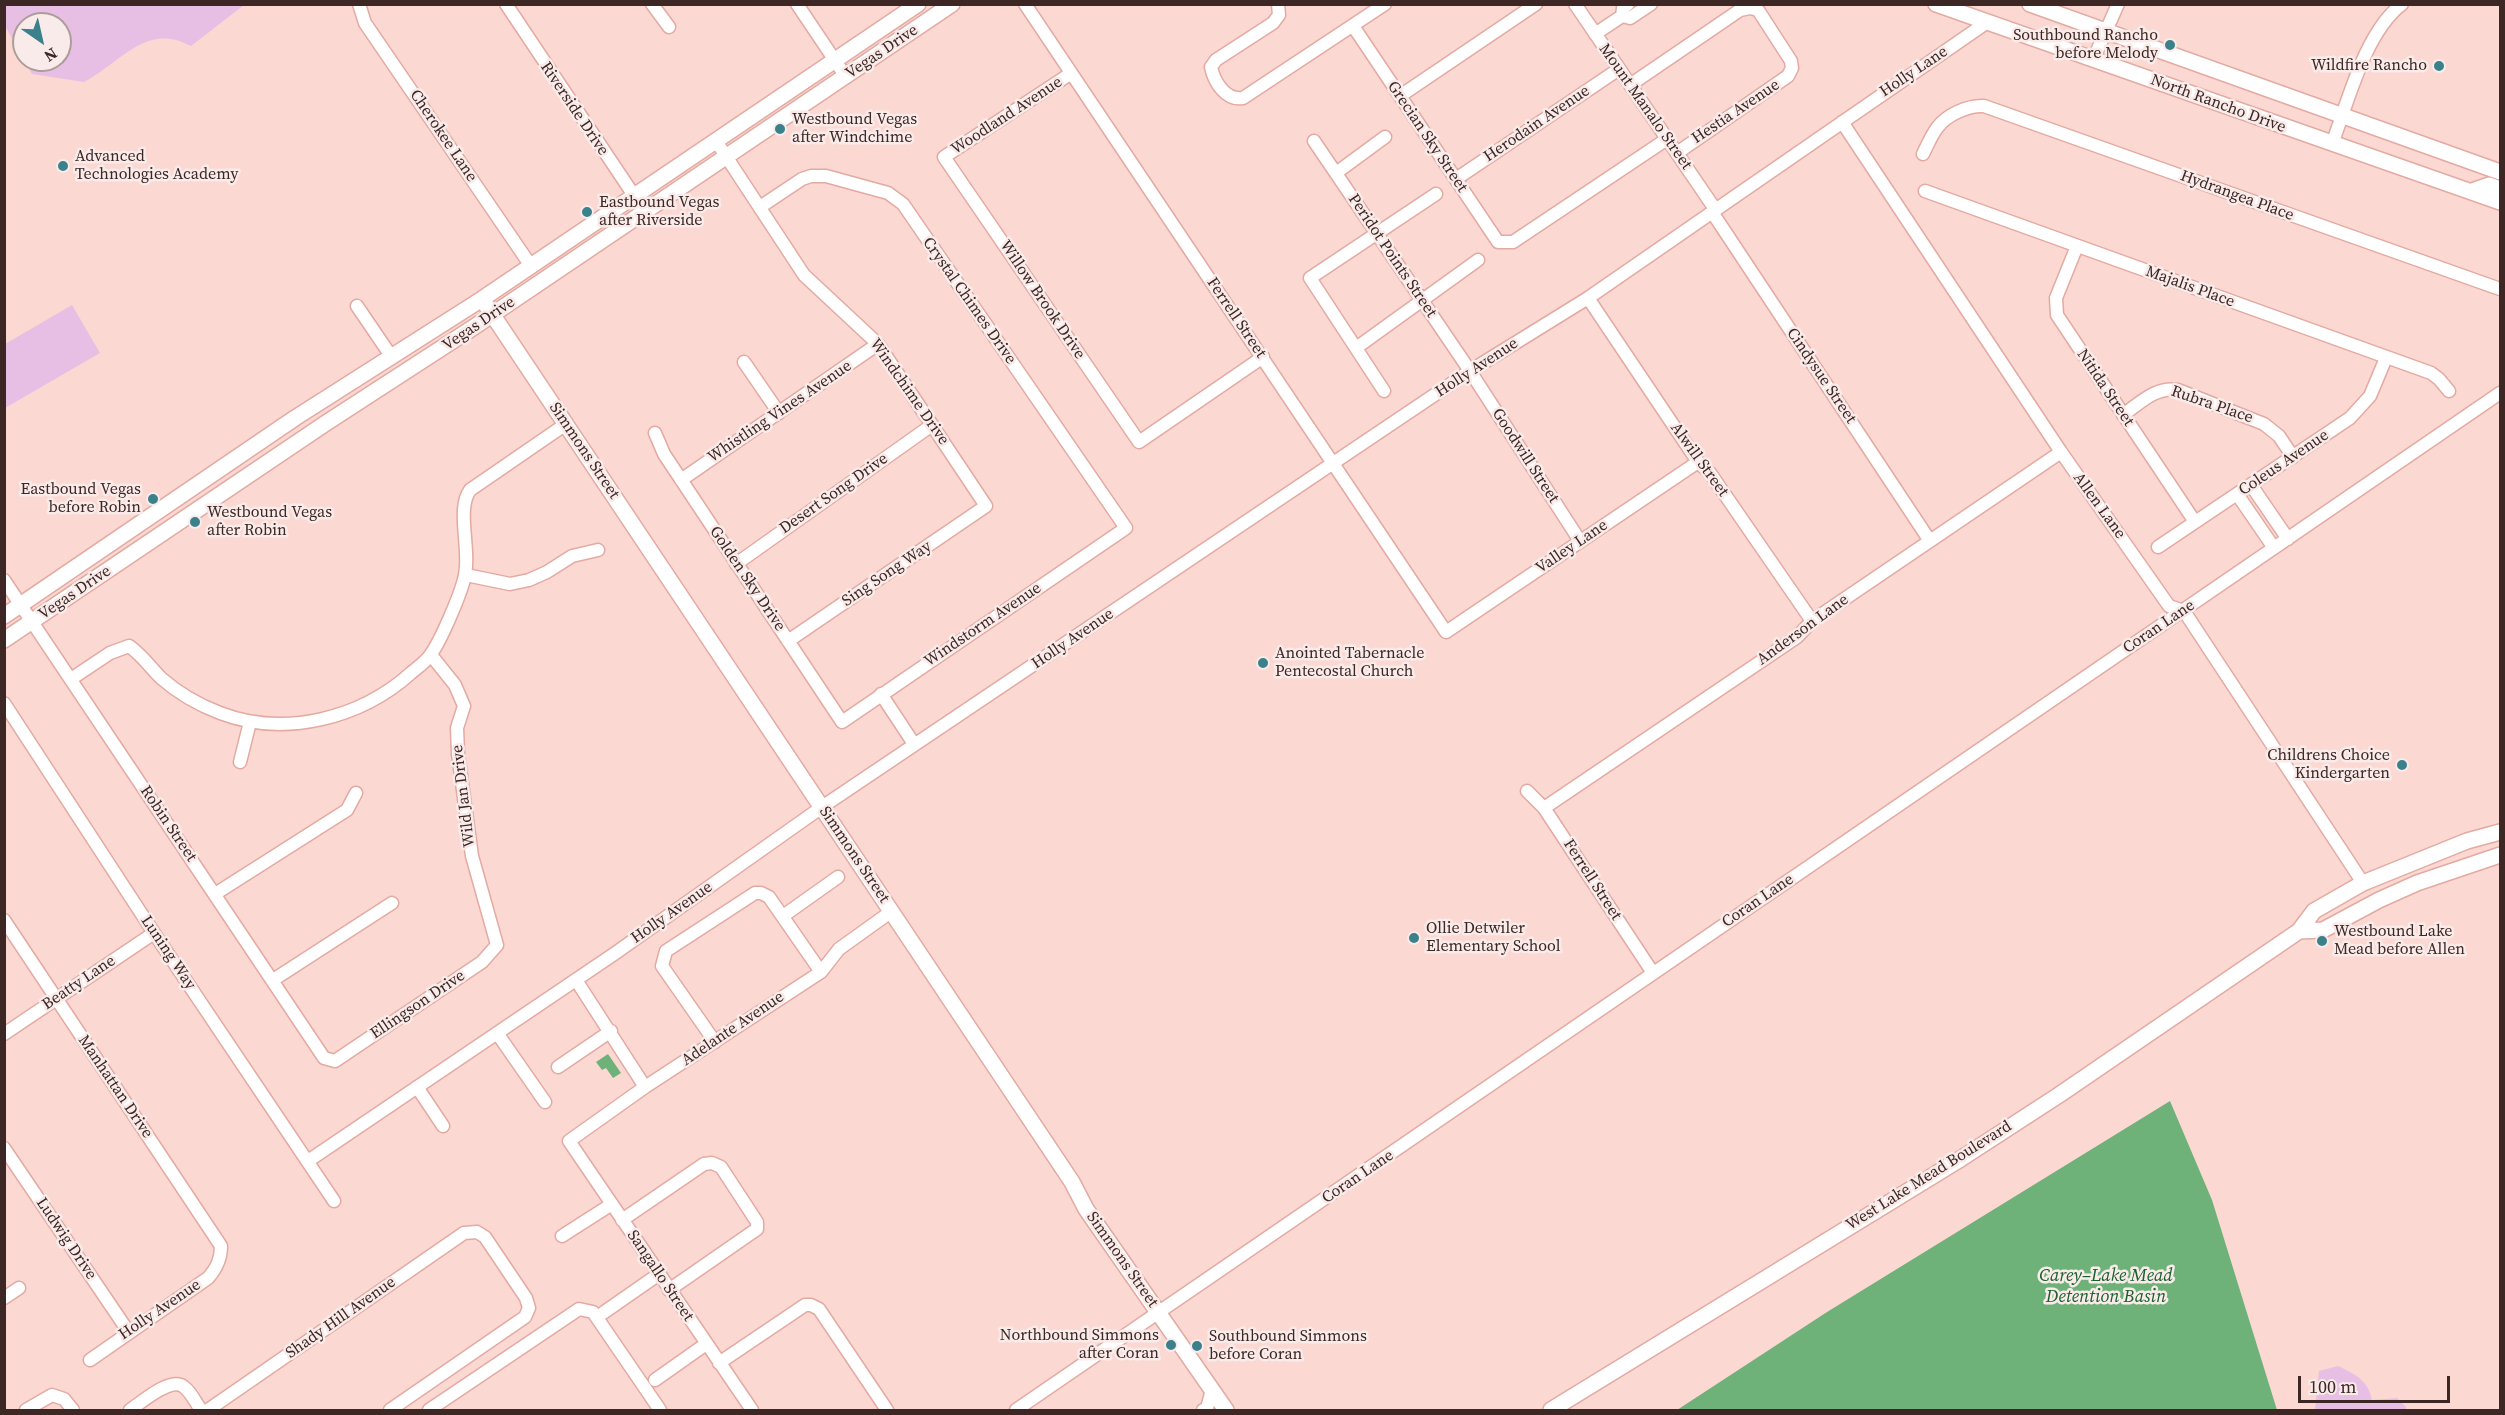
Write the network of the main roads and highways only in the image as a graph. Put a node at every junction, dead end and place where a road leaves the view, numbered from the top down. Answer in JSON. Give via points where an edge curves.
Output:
{"nodes":[{"id":1,"x":918,"y":4,"type":"edge"},
{"id":2,"x":1936,"y":4,"type":"edge"},
{"id":3,"x":2030,"y":4,"type":"edge"},
{"id":4,"x":945,"y":6,"type":"edge"},
{"id":5,"x":2500,"y":172,"type":"edge"},
{"id":6,"x":2500,"y":189,"type":"edge"},
{"id":7,"x":2472,"y":191,"type":"junction"},
{"id":8,"x":2500,"y":202,"type":"edge"},
{"id":9,"x":482,"y":299,"type":"junction"},
{"id":10,"x":493,"y":315,"type":"junction"},
{"id":11,"x":224,"y":466,"type":"junction"},
{"id":12,"x":237,"y":483,"type":"junction"},
{"id":13,"x":4,"y":616,"type":"edge"},
{"id":14,"x":4,"y":640,"type":"edge"},
{"id":15,"x":2500,"y":832,"type":"edge"},
{"id":16,"x":2500,"y":855,"type":"edge"},
{"id":17,"x":2299,"y":931,"type":"junction"},
{"id":18,"x":1226,"y":1410,"type":"edge"},
{"id":19,"x":1551,"y":1410,"type":"edge"}],
"edges":[{"from":1,"to":9,"type":"main road","name":"Vegas Drive"},
{"from":2,"to":7,"type":"main road","name":"North Rancho Drive"},
{"from":3,"to":5,"type":"main road","name":"North Rancho Drive"},
{"from":4,"to":10,"type":"main road","name":"Vegas Drive"},
{"from":6,"to":7,"type":"main road","via":[[2489,185]]},
{"from":7,"to":8,"type":"main road","name":"North Rancho Drive"},
{"from":9,"to":10,"type":"main road","name":"Simmons Street"},
{"from":9,"to":11,"type":"main road","name":"Vegas Drive"},
{"from":10,"to":12,"type":"main road","name":"Vegas Drive"},
{"from":10,"to":18,"type":"main road","name":"Simmons Street","via":[[1072,1182],[1086,1209]]},
{"from":11,"to":12,"type":"main road"},
{"from":11,"to":13,"type":"main road","name":"Vegas Drive"},
{"from":12,"to":14,"type":"main road","name":"Vegas Drive"},
{"from":15,"to":17,"type":"main road","name":"West Lake Mead Boulevard","via":[[2362,883],[2314,910]]},
{"from":16,"to":17,"type":"main road","name":"West Lake Mead Boulevard","via":[[2408,887],[2323,930]]},
{"from":17,"to":19,"type":"main road","name":"West Lake Mead Boulevard","via":[[1972,1151]]}]}
